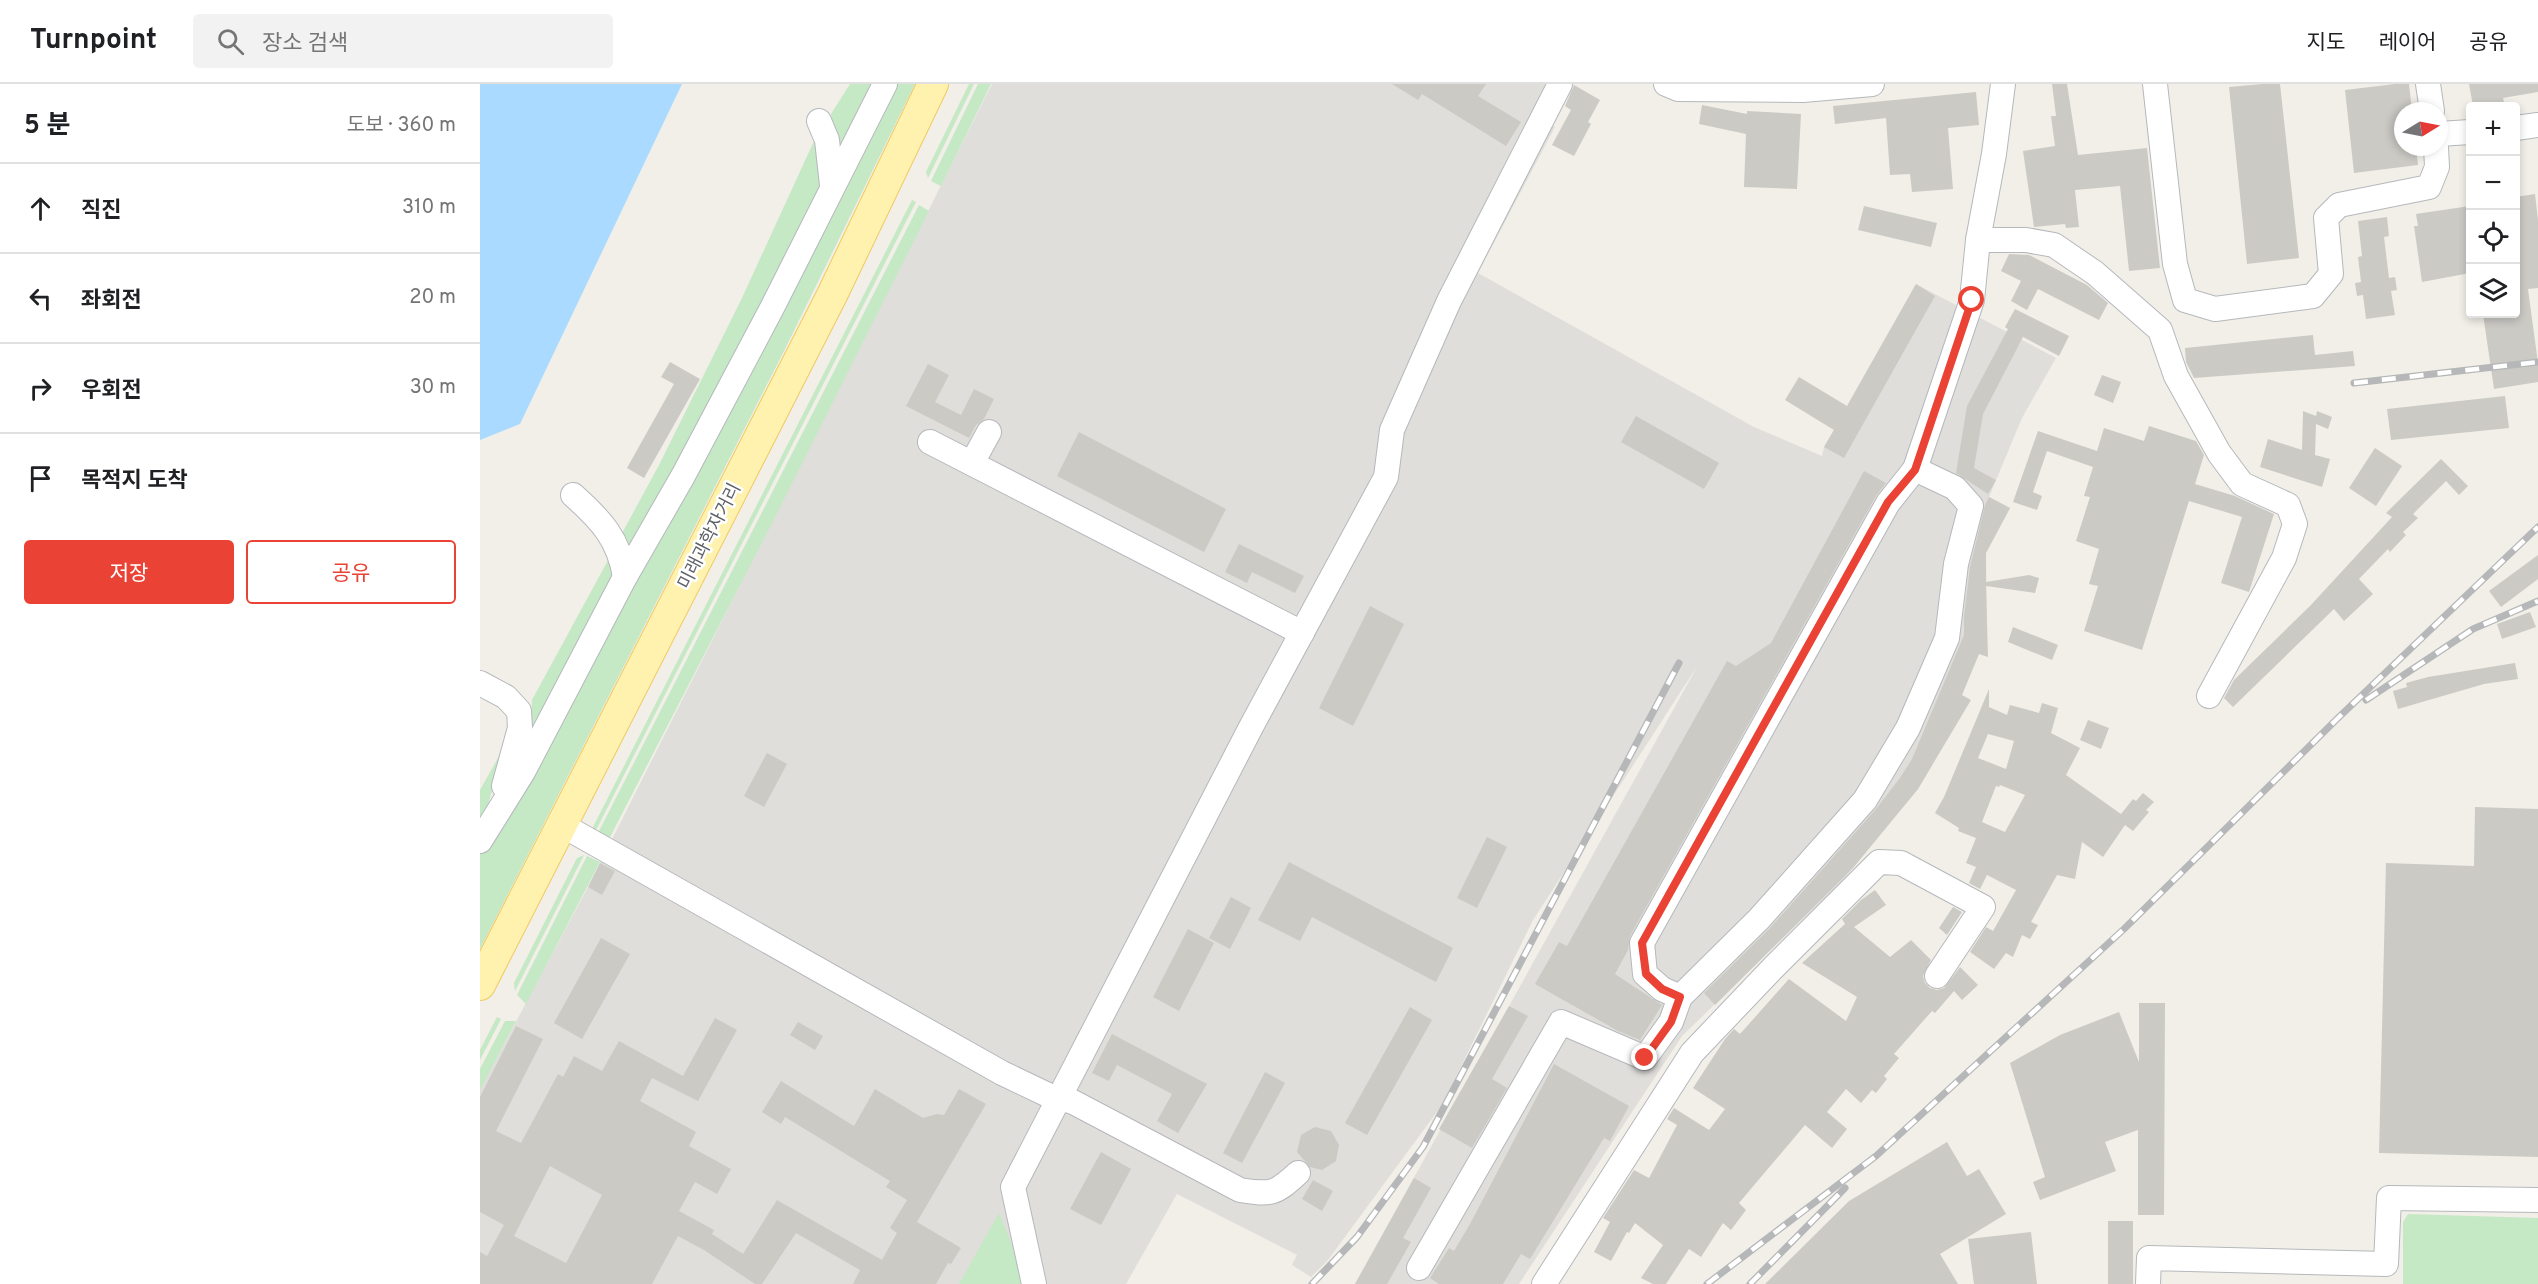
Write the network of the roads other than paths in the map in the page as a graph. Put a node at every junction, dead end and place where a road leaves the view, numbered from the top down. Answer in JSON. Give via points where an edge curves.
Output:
{"nodes":[{"id":1,"x":885,"y":84,"type":"edge"},
{"id":2,"x":933,"y":84,"type":"edge"},
{"id":3,"x":1560,"y":84,"type":"edge"},
{"id":4,"x":1666,"y":84,"type":"edge"},
{"id":5,"x":1872,"y":84,"type":"edge"},
{"id":6,"x":2003,"y":84,"type":"edge"},
{"id":7,"x":2155,"y":84,"type":"edge"},
{"id":8,"x":2428,"y":84,"type":"edge"},
{"id":9,"x":2431,"y":102,"type":"edge"},
{"id":10,"x":819,"y":121,"type":"dead end"},
{"id":11,"x":2538,"y":125,"type":"edge"},
{"id":12,"x":2520,"y":127,"type":"edge"},
{"id":13,"x":2466,"y":132,"type":"edge"},
{"id":14,"x":2448,"y":133,"type":"edge"},
{"id":15,"x":2436,"y":156,"type":"edge"},
{"id":16,"x":832,"y":184,"type":"junction"},
{"id":17,"x":1978,"y":240,"type":"junction"},
{"id":18,"x":988,"y":432,"type":"dead end"},
{"id":19,"x":930,"y":442,"type":"dead end"},
{"id":20,"x":972,"y":464,"type":"junction"},
{"id":21,"x":1915,"y":470,"type":"junction"},
{"id":22,"x":573,"y":495,"type":"dead end"},
{"id":23,"x":625,"y":577,"type":"junction"},
{"id":24,"x":1302,"y":633,"type":"junction"},
{"id":25,"x":480,"y":683,"type":"edge"},
{"id":26,"x":2209,"y":696,"type":"dead end"},
{"id":27,"x":497,"y":812,"type":"junction"},
{"id":28,"x":562,"y":825,"type":"junction"},
{"id":29,"x":480,"y":841,"type":"edge"},
{"id":30,"x":1937,"y":976,"type":"dead end"},
{"id":31,"x":480,"y":986,"type":"edge"},
{"id":32,"x":1680,"y":997,"type":"junction"},
{"id":33,"x":1057,"y":1098,"type":"junction"},
{"id":34,"x":1298,"y":1173,"type":"dead end"},
{"id":35,"x":2538,"y":1200,"type":"edge"},
{"id":36,"x":1419,"y":1268,"type":"dead end"},
{"id":37,"x":1034,"y":1284,"type":"edge"},
{"id":38,"x":1544,"y":1284,"type":"edge"},
{"id":39,"x":2148,"y":1284,"type":"edge"}],
"edges":[{"from":1,"to":16,"type":"street"},
{"from":2,"to":28,"type":"main road","name":"미래과학자거리","via":[[832,295]]},
{"from":3,"to":24,"type":"street","via":[[1449,301],[1392,430],[1386,477]]},
{"from":4,"to":5,"type":"street","via":[[1678,89],[1803,90]]},
{"from":6,"to":17,"type":"street"},
{"from":7,"to":15,"type":"street","via":[[2175,264],[2185,300],[2215,309],[2313,296],[2331,274],[2326,218],[2339,205],[2429,187],[2437,167]]},
{"from":8,"to":9,"type":"street"},
{"from":10,"to":16,"type":"street","via":[[827,140]]},
{"from":11,"to":12,"type":"street"},
{"from":13,"to":14,"type":"street"},
{"from":16,"to":23,"type":"street","via":[[773,306]]},
{"from":17,"to":21,"type":"street","via":[[1972,300]]},
{"from":17,"to":26,"type":"street","via":[[2026,240],[2054,245],[2095,273],[2160,330],[2176,376],[2241,484],[2288,505],[2295,524],[2284,558]]},
{"from":18,"to":20,"type":"street"},
{"from":19,"to":20,"type":"street"},
{"from":20,"to":24,"type":"street","via":[[1161,549]]},
{"from":21,"to":32,"type":"street","via":[[1888,502],[1642,943],[1646,974],[1662,989]]},
{"from":21,"to":32,"type":"street","via":[[1955,488],[1971,506],[1956,564],[1947,638],[1908,728],[1865,800],[1759,919]]},
{"from":22,"to":23,"type":"street","via":[[599,518],[617,546]]},
{"from":23,"to":27,"type":"street","via":[[524,772]]},
{"from":24,"to":33,"type":"street"},
{"from":25,"to":27,"type":"street","via":[[506,697],[519,711],[520,728]]},
{"from":27,"to":29,"type":"street"},
{"from":28,"to":31,"type":"main road","name":"미래과학자거리"},
{"from":28,"to":33,"type":"street","via":[[992,1068]]},
{"from":30,"to":38,"type":"street","via":[[1983,907],[1901,863],[1879,862],[1692,1053]]},
{"from":32,"to":36,"type":"street","via":[[1671,1022],[1645,1058],[1561,1022]]},
{"from":33,"to":34,"type":"street","via":[[1072,1102],[1240,1190],[1279,1190]]},
{"from":33,"to":37,"type":"street","via":[[1013,1187]]},
{"from":35,"to":39,"type":"street","via":[[2389,1198],[2386,1264],[2149,1258]]}]}
